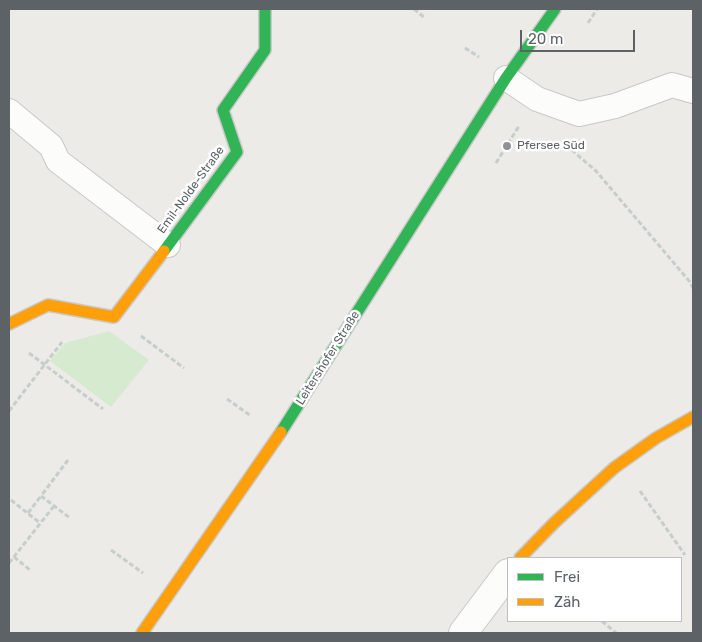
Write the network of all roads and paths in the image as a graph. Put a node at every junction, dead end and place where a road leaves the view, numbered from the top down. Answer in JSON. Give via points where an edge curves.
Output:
{"nodes":[{"id":1,"x":265,"y":9,"type":"edge"},
{"id":2,"x":414,"y":9,"type":"edge"},
{"id":3,"x":555,"y":9,"type":"edge"},
{"id":4,"x":425,"y":18,"type":"dead end"},
{"id":5,"x":465,"y":48,"type":"dead end"},
{"id":6,"x":475,"y":63,"type":"dead end"},
{"id":7,"x":506,"y":78,"type":"junction"},
{"id":8,"x":693,"y":92,"type":"edge"},
{"id":9,"x":9,"y":111,"type":"edge"},
{"id":10,"x":562,"y":142,"type":"dead end"},
{"id":11,"x":168,"y":245,"type":"junction"},
{"id":12,"x":693,"y":288,"type":"edge"},
{"id":13,"x":85,"y":311,"type":"junction"},
{"id":14,"x":114,"y":317,"type":"junction"},
{"id":15,"x":9,"y":324,"type":"edge"},
{"id":16,"x":44,"y":364,"type":"junction"},
{"id":17,"x":184,"y":368,"type":"dead end"},
{"id":18,"x":103,"y":409,"type":"dead end"},
{"id":19,"x":9,"y":410,"type":"edge"},
{"id":20,"x":693,"y":417,"type":"edge"},
{"id":21,"x":68,"y":460,"type":"dead end"},
{"id":22,"x":621,"y":464,"type":"junction"},
{"id":23,"x":42,"y":496,"type":"junction"},
{"id":24,"x":11,"y":500,"type":"dead end"},
{"id":25,"x":54,"y":506,"type":"junction"},
{"id":26,"x":28,"y":513,"type":"junction"},
{"id":27,"x":70,"y":518,"type":"dead end"},
{"id":28,"x":40,"y":523,"type":"junction"},
{"id":29,"x":685,"y":555,"type":"dead end"},
{"id":30,"x":14,"y":557,"type":"junction"},
{"id":31,"x":521,"y":557,"type":"edge"},
{"id":32,"x":9,"y":563,"type":"edge"},
{"id":33,"x":30,"y":570,"type":"dead end"},
{"id":34,"x":507,"y":573,"type":"edge"},
{"id":35,"x":603,"y":622,"type":"edge"},
{"id":36,"x":142,"y":633,"type":"edge"},
{"id":37,"x":464,"y":633,"type":"edge"},
{"id":38,"x":616,"y":633,"type":"edge"}],
"edges":[{"from":1,"to":11,"type":"street","name":"Emil-Nolde-Straße","via":[[265,50],[224,110],[237,152]]},
{"from":2,"to":4,"type":"path"},
{"from":3,"to":7,"type":"street","name":"Leitershofer Straße"},
{"from":5,"to":6,"type":"path","via":[[479,56]]},
{"from":7,"to":8,"type":"lane","via":[[537,99],[579,114],[615,106],[672,85]]},
{"from":7,"to":36,"type":"street","name":"Leitershofer Straße","via":[[279,435]]},
{"from":9,"to":11,"type":"lane","via":[[51,146],[58,161]]},
{"from":10,"to":12,"type":"path","via":[[596,171]]},
{"from":11,"to":14,"type":"street","name":"Emil-Nolde-Straße"},
{"from":13,"to":14,"type":"street"},
{"from":13,"to":15,"type":"street","via":[[48,305]]},
{"from":13,"to":16,"type":"path"},
{"from":14,"to":17,"type":"path"},
{"from":16,"to":18,"type":"path"},
{"from":16,"to":19,"type":"path"},
{"from":20,"to":22,"type":"street","via":[[656,438]]},
{"from":21,"to":23,"type":"path"},
{"from":22,"to":29,"type":"path"},
{"from":22,"to":31,"type":"street"},
{"from":23,"to":25,"type":"path"},
{"from":23,"to":26,"type":"path"},
{"from":24,"to":26,"type":"path"},
{"from":25,"to":27,"type":"path"},
{"from":25,"to":28,"type":"path"},
{"from":26,"to":28,"type":"path"},
{"from":28,"to":30,"type":"path"},
{"from":30,"to":32,"type":"path"},
{"from":30,"to":33,"type":"path"},
{"from":34,"to":37,"type":"street"},
{"from":35,"to":38,"type":"path"}]}
